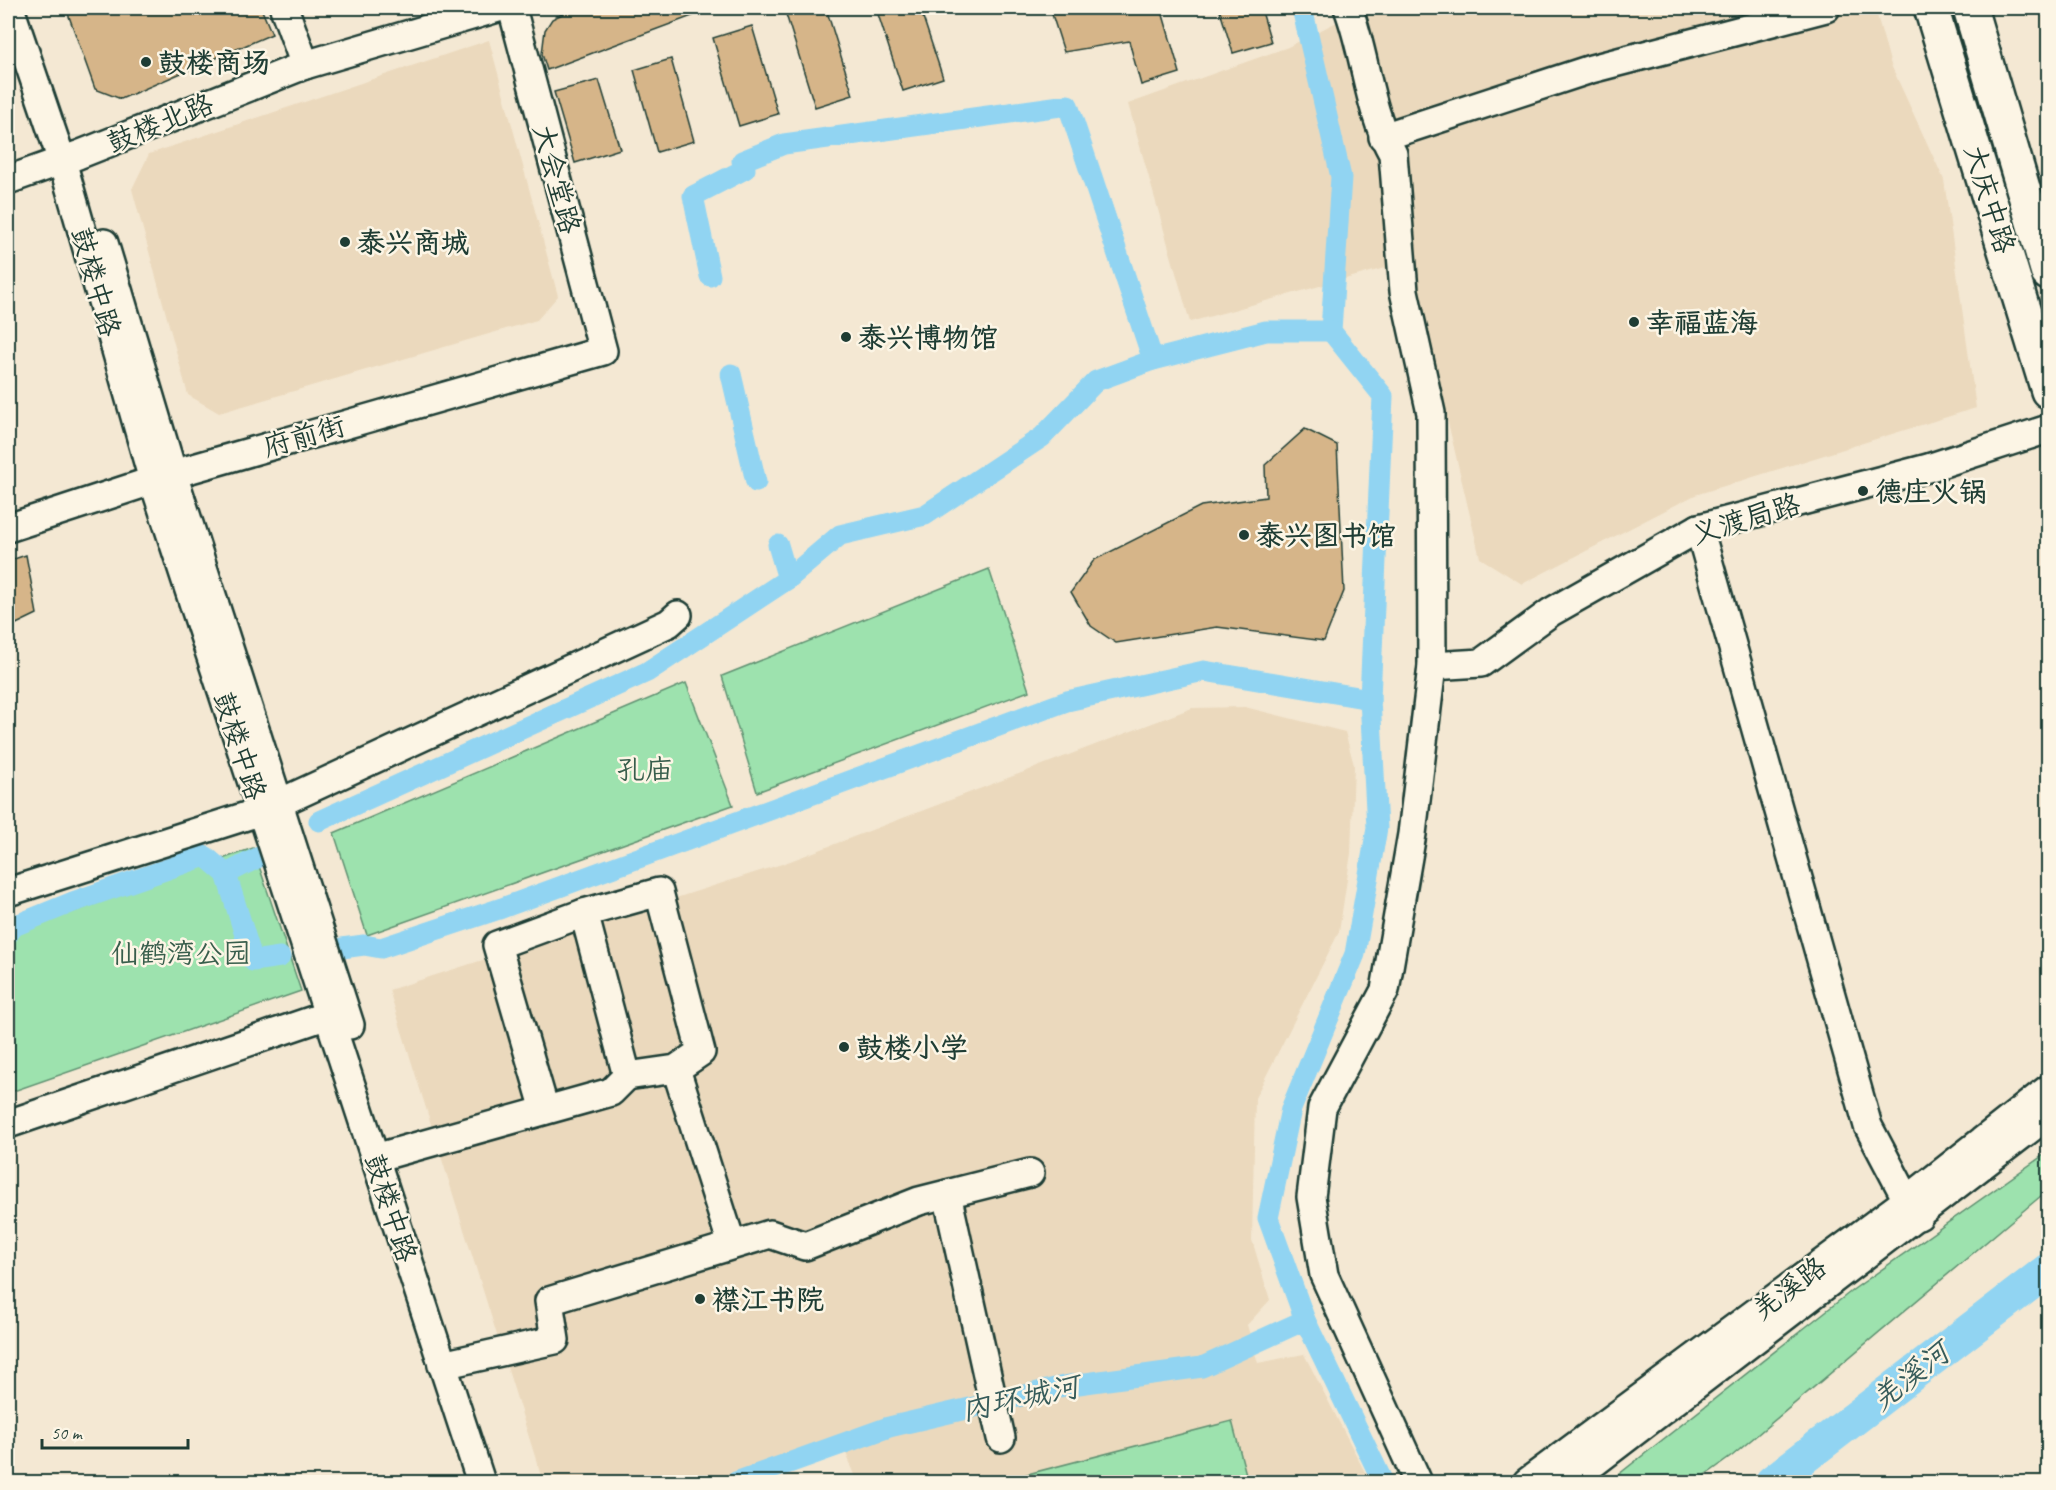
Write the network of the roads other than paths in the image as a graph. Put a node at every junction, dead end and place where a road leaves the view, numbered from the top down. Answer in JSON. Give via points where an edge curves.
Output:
{"nodes":[{"id":1,"x":10,"y":8,"type":"edge"},
{"id":2,"x":284,"y":8,"type":"edge"},
{"id":3,"x":498,"y":8,"type":"edge"},
{"id":4,"x":512,"y":8,"type":"edge"},
{"id":5,"x":1348,"y":8,"type":"edge"},
{"id":6,"x":1826,"y":8,"type":"edge"},
{"id":7,"x":1931,"y":8,"type":"edge"},
{"id":8,"x":1970,"y":8,"type":"edge"},
{"id":9,"x":305,"y":65,"type":"junction"},
{"id":10,"x":1383,"y":137,"type":"junction"},
{"id":11,"x":70,"y":158,"type":"junction"},
{"id":12,"x":8,"y":180,"type":"edge"},
{"id":13,"x":2049,"y":273,"type":"edge"},
{"id":14,"x":603,"y":351,"type":"joint"},
{"id":15,"x":2049,"y":391,"type":"edge"},
{"id":16,"x":2049,"y":429,"type":"edge"},
{"id":17,"x":163,"y":477,"type":"junction"},
{"id":18,"x":8,"y":528,"type":"edge"},
{"id":19,"x":1699,"y":528,"type":"junction"},
{"id":20,"x":678,"y":615,"type":"dead end"},
{"id":21,"x":1432,"y":666,"type":"junction"},
{"id":22,"x":271,"y":807,"type":"junction"},
{"id":23,"x":8,"y":892,"type":"edge"},
{"id":24,"x":584,"y":914,"type":"junction"},
{"id":25,"x":328,"y":1015,"type":"junction"},
{"id":26,"x":676,"y":1069,"type":"junction"},
{"id":27,"x":627,"y":1076,"type":"junction"},
{"id":28,"x":2049,"y":1089,"type":"edge"},
{"id":29,"x":545,"y":1110,"type":"junction"},
{"id":30,"x":2049,"y":1115,"type":"edge"},
{"id":31,"x":8,"y":1124,"type":"edge"},
{"id":32,"x":383,"y":1155,"type":"junction"},
{"id":33,"x":1030,"y":1173,"type":"dead end"},
{"id":34,"x":947,"y":1194,"type":"junction"},
{"id":35,"x":1913,"y":1208,"type":"junction"},
{"id":36,"x":732,"y":1245,"type":"junction"},
{"id":37,"x":450,"y":1364,"type":"junction"},
{"id":38,"x":1001,"y":1438,"type":"dead end"},
{"id":39,"x":481,"y":1482,"type":"edge"},
{"id":40,"x":498,"y":1482,"type":"edge"},
{"id":41,"x":1418,"y":1482,"type":"edge"},
{"id":42,"x":1527,"y":1482,"type":"edge"},
{"id":43,"x":1569,"y":1482,"type":"edge"}],
"edges":[{"from":1,"to":11,"type":"street","name":"鼓楼中路"},
{"from":2,"to":9,"type":"street"},
{"from":3,"to":9,"type":"street","name":"鼓楼北路"},
{"from":4,"to":14,"type":"street","name":"大会堂路"},
{"from":5,"to":10,"type":"street"},
{"from":6,"to":10,"type":"street","via":[[1591,69]]},
{"from":7,"to":15,"type":"main road","name":"大庆中路"},
{"from":8,"to":13,"type":"main road","name":"大庆中路"},
{"from":9,"to":11,"type":"street","name":"鼓楼北路"},
{"from":10,"to":21,"type":"street","via":[[1393,154],[1404,291],[1431,413]]},
{"from":11,"to":12,"type":"street","name":"鼓楼北路"},
{"from":11,"to":17,"type":"street","name":"鼓楼中路"},
{"from":14,"to":17,"type":"street","name":"府前街"},
{"from":16,"to":19,"type":"street","name":"义渡局路","via":[[1928,468]]},
{"from":17,"to":18,"type":"street","name":"府前街"},
{"from":17,"to":22,"type":"street","name":"鼓楼中路"},
{"from":19,"to":21,"type":"street","name":"义渡局路","via":[[1551,612],[1481,663]]},
{"from":19,"to":35,"type":"street","via":[[1868,1126]]},
{"from":20,"to":22,"type":"street","via":[[658,628]]},
{"from":21,"to":41,"type":"street","via":[[1412,834],[1385,990],[1322,1108],[1311,1197],[1324,1275]]},
{"from":22,"to":23,"type":"street"},
{"from":22,"to":25,"type":"street","name":"鼓楼中路"},
{"from":22,"to":32,"type":"street"},
{"from":24,"to":26,"type":"street","via":[[659,892],[701,1052]]},
{"from":24,"to":27,"type":"street"},
{"from":24,"to":29,"type":"street","via":[[497,945]]},
{"from":25,"to":31,"type":"street"},
{"from":25,"to":32,"type":"street","name":"鼓楼中路"},
{"from":26,"to":27,"type":"street"},
{"from":26,"to":36,"type":"street"},
{"from":27,"to":29,"type":"street","via":[[610,1092]]},
{"from":28,"to":35,"type":"street","name":"羌溪路"},
{"from":29,"to":32,"type":"street"},
{"from":30,"to":35,"type":"street","name":"羌溪路"},
{"from":32,"to":37,"type":"street","name":"鼓楼中路"},
{"from":33,"to":34,"type":"street"},
{"from":34,"to":36,"type":"street","via":[[919,1201],[805,1246],[770,1234]]},
{"from":34,"to":38,"type":"street"},
{"from":35,"to":42,"type":"street","name":"羌溪路"},
{"from":35,"to":43,"type":"street","name":"羌溪路"},
{"from":36,"to":37,"type":"street","via":[[549,1301],[555,1340]]},
{"from":37,"to":39,"type":"street","name":"鼓楼中路"},
{"from":37,"to":40,"type":"street"}]}
